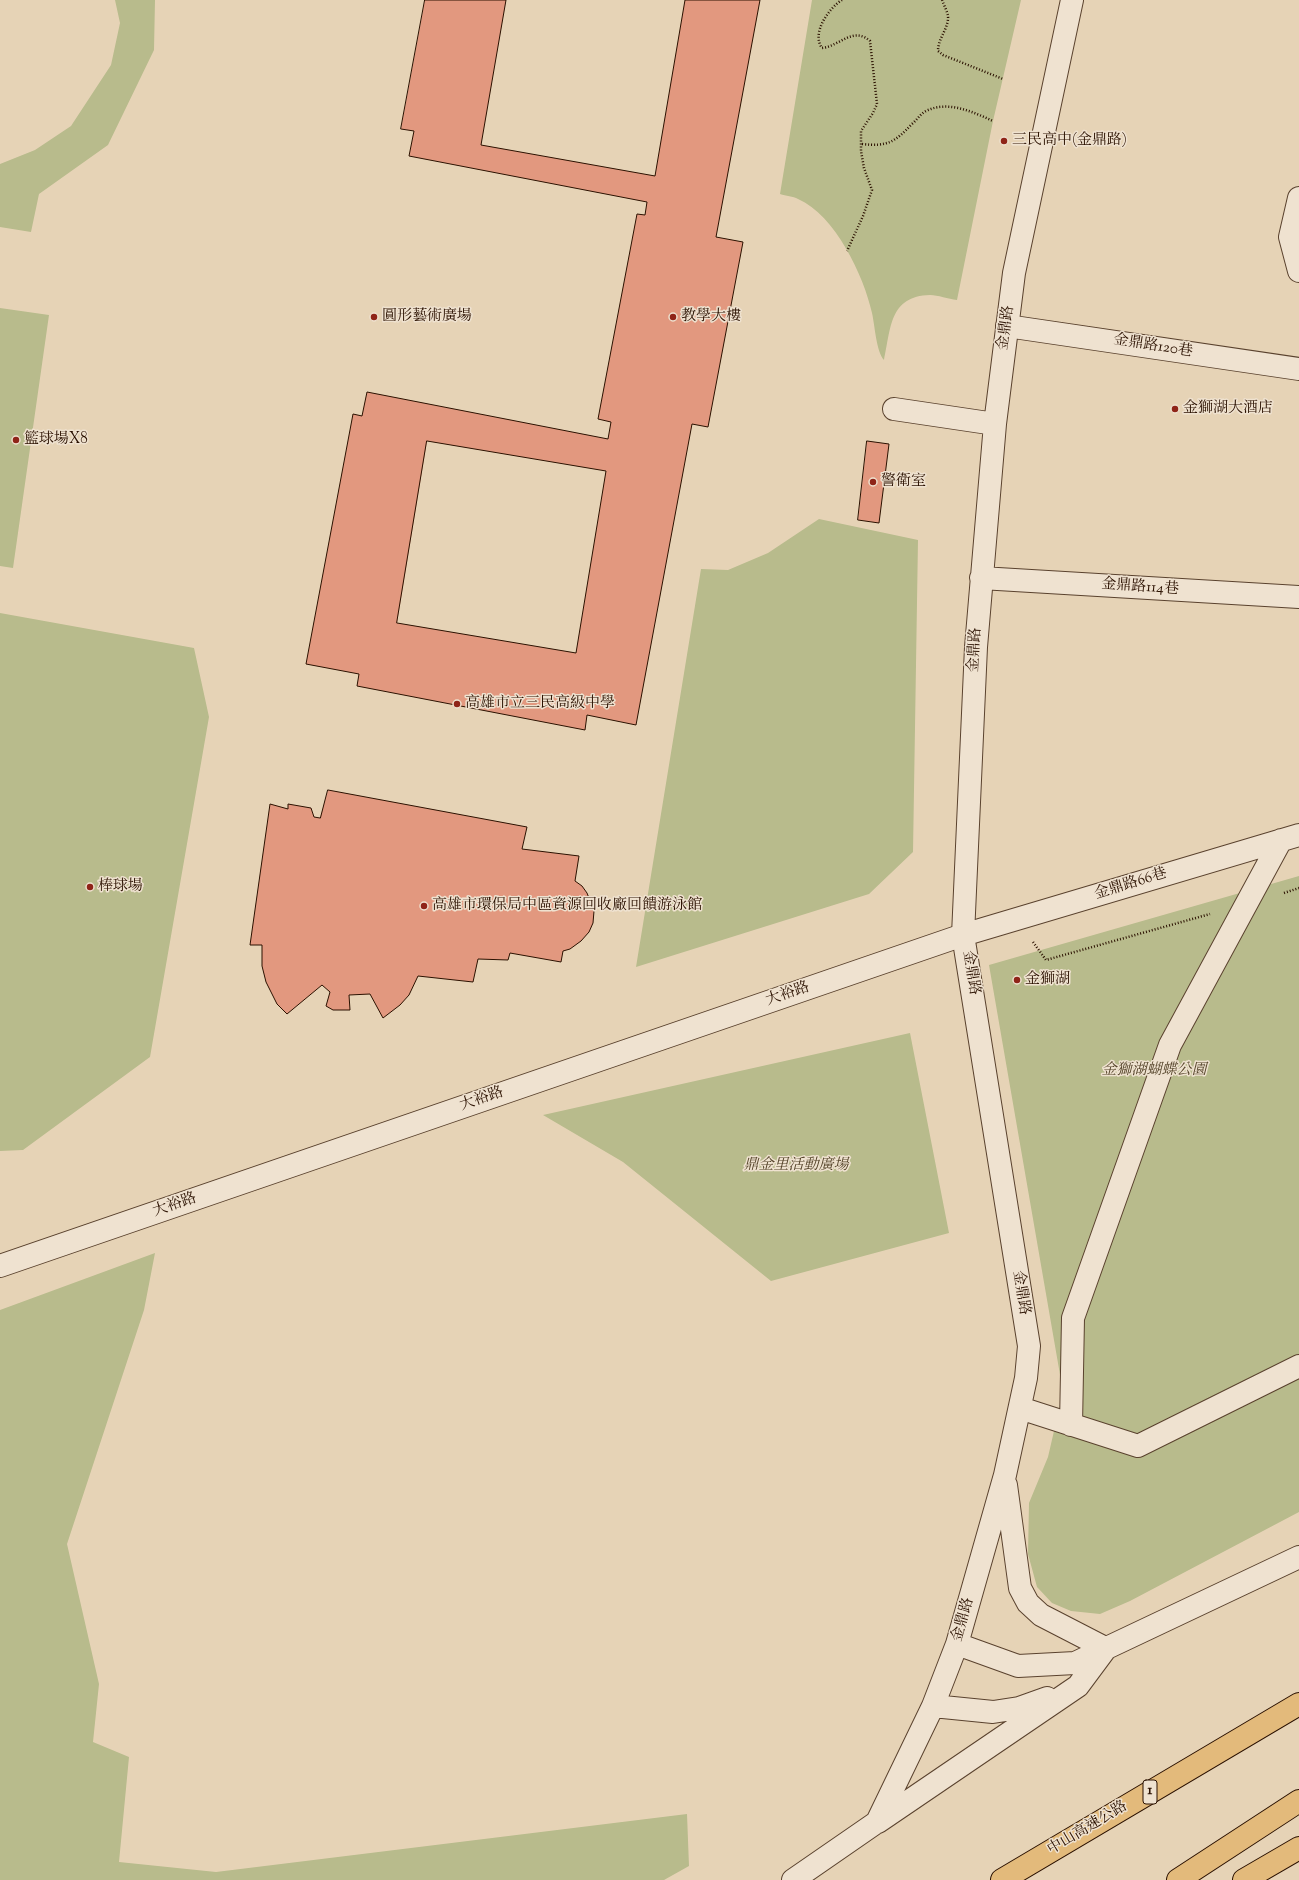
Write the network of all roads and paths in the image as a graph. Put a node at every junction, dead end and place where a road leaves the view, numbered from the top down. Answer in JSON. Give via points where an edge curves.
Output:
{"nodes":[{"id":1,"x":842,"y":0,"type":"edge"},
{"id":2,"x":942,"y":0,"type":"edge"},
{"id":3,"x":1072,"y":0,"type":"edge"},
{"id":4,"x":1003,"y":79,"type":"dead end"},
{"id":5,"x":993,"y":121,"type":"dead end"},
{"id":6,"x":862,"y":144,"type":"junction"},
{"id":7,"x":1299,"y":198,"type":"edge"},
{"id":8,"x":847,"y":251,"type":"dead end"},
{"id":9,"x":1299,"y":271,"type":"edge"},
{"id":10,"x":1007,"y":326,"type":"junction"},
{"id":11,"x":1299,"y":369,"type":"edge"},
{"id":12,"x":894,"y":409,"type":"dead end"},
{"id":13,"x":994,"y":424,"type":"junction"},
{"id":14,"x":981,"y":578,"type":"junction"},
{"id":15,"x":1299,"y":597,"type":"edge"},
{"id":16,"x":1290,"y":837,"type":"edge"},
{"id":17,"x":1299,"y":888,"type":"edge"},
{"id":18,"x":1246,"y":904,"type":"junction"},
{"id":19,"x":1016,"y":919,"type":"junction"},
{"id":20,"x":963,"y":935,"type":"junction"},
{"id":21,"x":0,"y":1266,"type":"edge"},
{"id":22,"x":1299,"y":1366,"type":"edge"},
{"id":23,"x":1020,"y":1408,"type":"junction"},
{"id":24,"x":1071,"y":1424,"type":"junction"},
{"id":25,"x":1005,"y":1476,"type":"junction"},
{"id":26,"x":1299,"y":1557,"type":"edge"},
{"id":27,"x":957,"y":1644,"type":"junction"},
{"id":28,"x":1105,"y":1648,"type":"junction"},
{"id":29,"x":1078,"y":1686,"type":"junction"},
{"id":30,"x":1299,"y":1704,"type":"edge"},
{"id":31,"x":933,"y":1706,"type":"junction"},
{"id":32,"x":1299,"y":1801,"type":"edge"},
{"id":33,"x":877,"y":1822,"type":"junction"},
{"id":34,"x":1299,"y":1848,"type":"edge"},
{"id":35,"x":793,"y":1880,"type":"edge"},
{"id":36,"x":1002,"y":1880,"type":"edge"},
{"id":37,"x":1178,"y":1880,"type":"edge"},
{"id":38,"x":1244,"y":1880,"type":"edge"}],
"edges":[{"from":1,"to":6,"type":"path","via":[[823,20],[820,44],[822,48],[828,47],[852,35],[860,34],[870,41],[876,104],[861,131]]},
{"from":2,"to":4,"type":"path","via":[[948,16],[938,51],[942,55]]},
{"from":3,"to":10,"type":"street","name":"金鼎路","via":[[1014,273]]},
{"from":5,"to":6,"type":"path","via":[[961,108],[934,109],[919,116],[888,144]]},
{"from":6,"to":8,"type":"path","via":[[864,168],[872,190]]},
{"from":7,"to":9,"type":"street","via":[[1290,237]]},
{"from":10,"to":11,"type":"street","name":"金鼎路120巷"},
{"from":10,"to":13,"type":"street","name":"金鼎路"},
{"from":12,"to":13,"type":"street"},
{"from":13,"to":14,"type":"street","name":"金鼎路"},
{"from":14,"to":15,"type":"street","name":"金鼎路114巷"},
{"from":14,"to":20,"type":"street","name":"金鼎路"},
{"from":16,"to":18,"type":"street"},
{"from":16,"to":19,"type":"street","name":"金鼎路66巷"},
{"from":17,"to":18,"type":"path"},
{"from":18,"to":19,"type":"path","via":[[1046,960]]},
{"from":18,"to":24,"type":"street","via":[[1170,1045],[1073,1318]]},
{"from":19,"to":20,"type":"street","name":"金鼎路66巷"},
{"from":20,"to":21,"type":"street","name":"大裕路"},
{"from":20,"to":23,"type":"street","name":"金鼎路","via":[[1029,1346]]},
{"from":22,"to":24,"type":"street","via":[[1138,1446]]},
{"from":23,"to":24,"type":"street"},
{"from":23,"to":25,"type":"street","name":"金鼎路"},
{"from":25,"to":27,"type":"street","name":"金鼎路"},
{"from":25,"to":28,"type":"street","via":[[1020,1588],[1028,1603],[1041,1615]]},
{"from":26,"to":28,"type":"street"},
{"from":27,"to":28,"type":"street","via":[[1018,1666],[1075,1663]]},
{"from":27,"to":31,"type":"street","name":"金鼎路"},
{"from":28,"to":29,"type":"street"},
{"from":29,"to":31,"type":"street","via":[[1019,1708],[993,1712]]},
{"from":29,"to":33,"type":"street"},
{"from":30,"to":36,"type":"highway","name":"中山高速公路","number":"1"},
{"from":31,"to":33,"type":"street","name":"金鼎路"},
{"from":32,"to":37,"type":"highway"},
{"from":33,"to":35,"type":"street","name":"金鼎路"},
{"from":34,"to":38,"type":"highway"}]}
